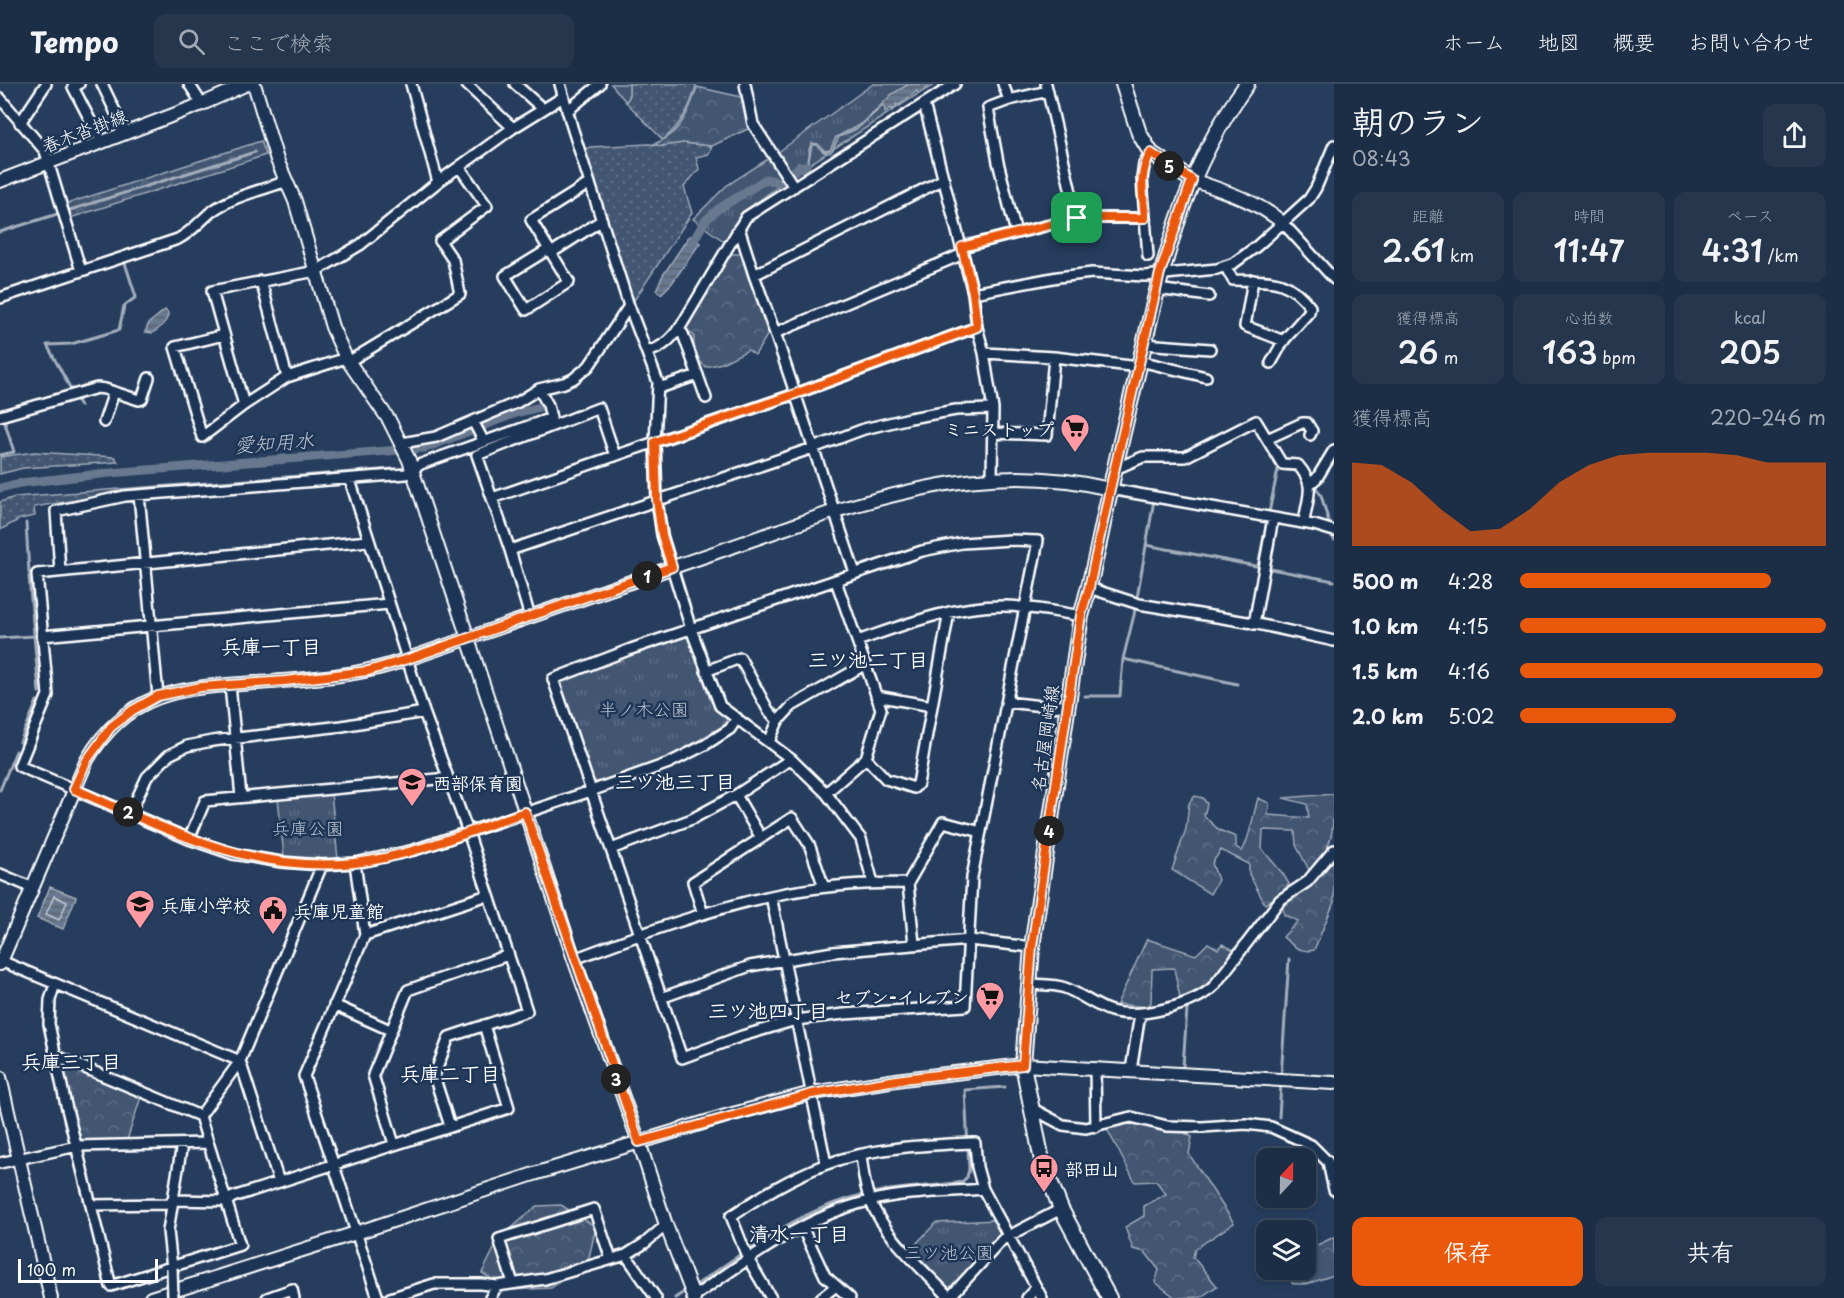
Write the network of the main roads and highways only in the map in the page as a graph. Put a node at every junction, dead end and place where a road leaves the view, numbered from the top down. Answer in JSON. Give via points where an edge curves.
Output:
{"nodes":[{"id":1,"x":1123,"y":84,"type":"edge"},
{"id":2,"x":1247,"y":84,"type":"edge"},
{"id":3,"x":1192,"y":180,"type":"junction"},
{"id":4,"x":1109,"y":1298,"type":"edge"}],
"edges":[{"from":1,"to":3,"type":"main road","via":[[1139,134],[1151,153]]},
{"from":2,"to":3,"type":"main road","name":"名古屋岡崎線"},
{"from":3,"to":4,"type":"main road","name":"名古屋岡崎線","via":[[1160,273],[1081,615],[1028,984],[1023,1065],[1042,1161],[1062,1209]]}]}
